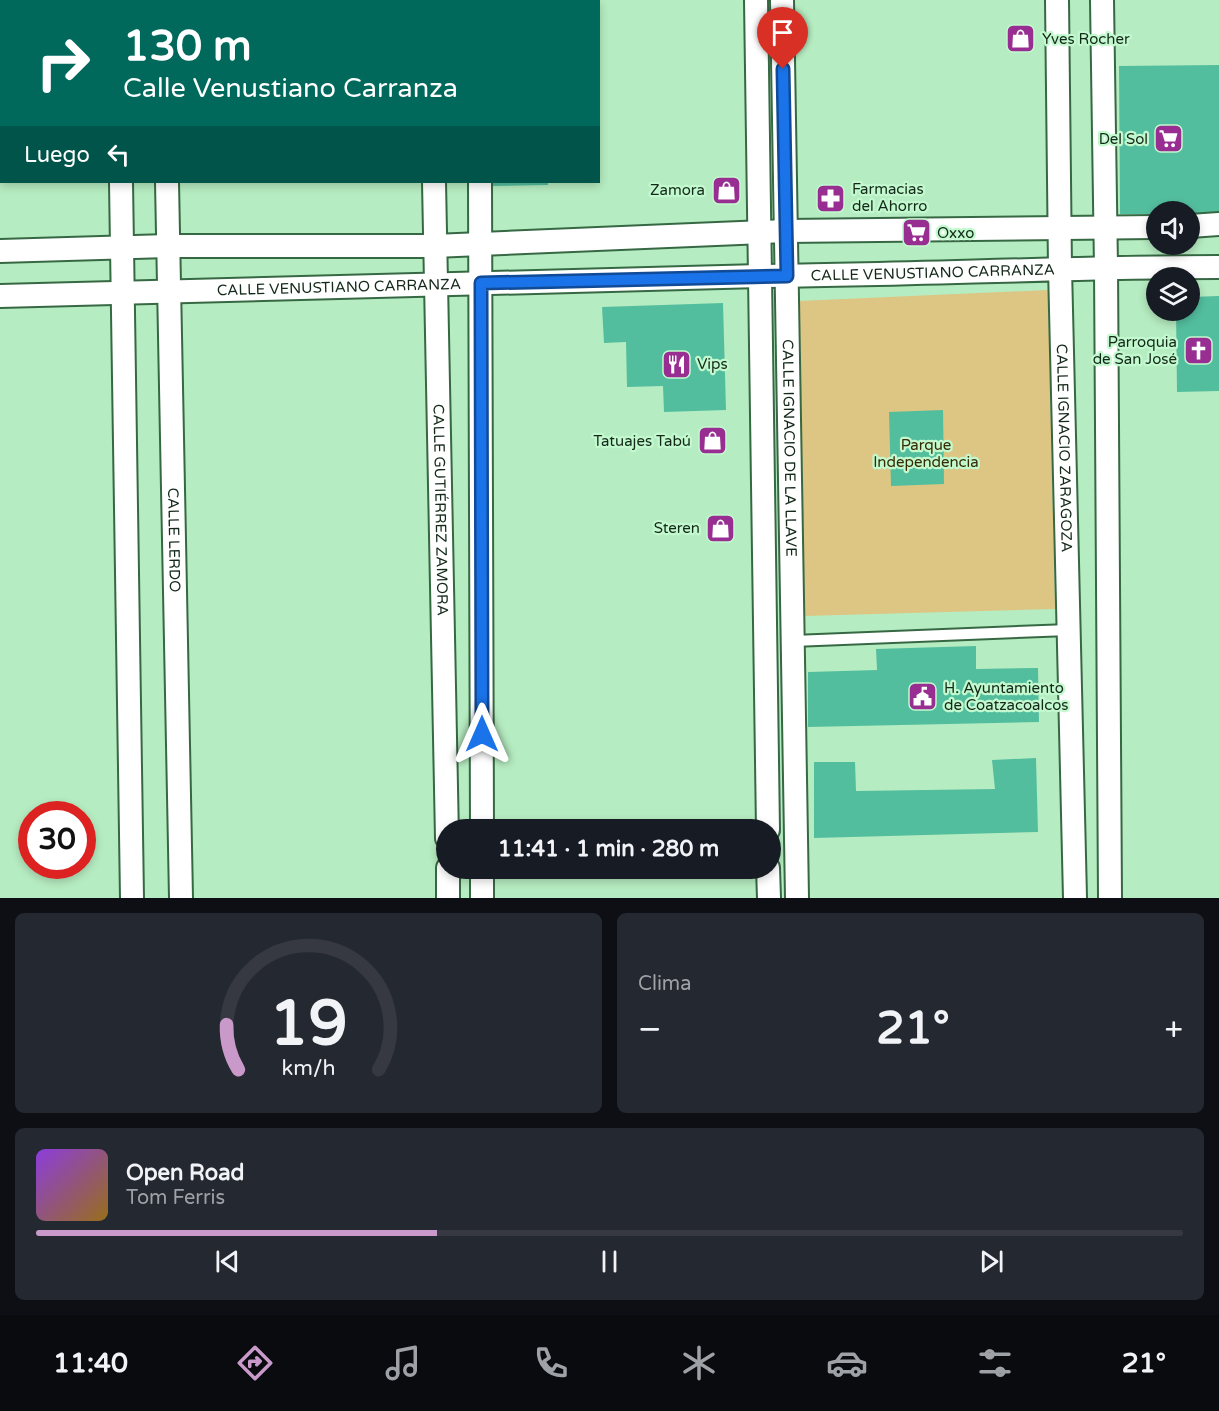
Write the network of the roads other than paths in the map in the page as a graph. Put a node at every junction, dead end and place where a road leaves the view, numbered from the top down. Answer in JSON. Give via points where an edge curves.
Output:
{"nodes":[{"id":1,"x":756,"y":0,"type":"edge"},
{"id":2,"x":782,"y":0,"type":"edge"},
{"id":3,"x":1057,"y":0,"type":"edge"},
{"id":4,"x":1102,"y":0,"type":"edge"},
{"id":5,"x":121,"y":183,"type":"edge"},
{"id":6,"x":167,"y":183,"type":"edge"},
{"id":7,"x":434,"y":183,"type":"edge"},
{"id":8,"x":480,"y":183,"type":"edge"},
{"id":9,"x":1219,"y":225,"type":"edge"},
{"id":10,"x":1200,"y":226,"type":"edge"},
{"id":11,"x":1146,"y":227,"type":"edge"},
{"id":12,"x":1105,"y":228,"type":"junction"},
{"id":13,"x":1060,"y":229,"type":"junction"},
{"id":14,"x":786,"y":231,"type":"junction"},
{"id":15,"x":759,"y":232,"type":"junction"},
{"id":16,"x":480,"y":243,"type":"junction"},
{"id":17,"x":168,"y":246,"type":"junction"},
{"id":18,"x":434,"y":246,"type":"junction"},
{"id":19,"x":122,"y":247,"type":"junction"},
{"id":20,"x":0,"y":251,"type":"edge"},
{"id":21,"x":1106,"y":267,"type":"junction"},
{"id":22,"x":1219,"y":267,"type":"edge"},
{"id":23,"x":1060,"y":268,"type":"junction"},
{"id":24,"x":760,"y":276,"type":"junction"},
{"id":25,"x":787,"y":276,"type":"junction"},
{"id":26,"x":481,"y":283,"type":"junction"},
{"id":27,"x":434,"y":284,"type":"junction"},
{"id":28,"x":169,"y":291,"type":"junction"},
{"id":29,"x":123,"y":292,"type":"junction"},
{"id":30,"x":0,"y":296,"type":"edge"},
{"id":31,"x":1069,"y":630,"type":"junction"},
{"id":32,"x":793,"y":641,"type":"junction"},
{"id":33,"x":447,"y":819,"type":"edge"},
{"id":34,"x":482,"y":819,"type":"edge"},
{"id":35,"x":768,"y":819,"type":"edge"},
{"id":36,"x":448,"y":879,"type":"edge"},
{"id":37,"x":482,"y":879,"type":"edge"},
{"id":38,"x":768,"y":879,"type":"edge"},
{"id":39,"x":132,"y":898,"type":"edge"},
{"id":40,"x":181,"y":898,"type":"edge"},
{"id":41,"x":448,"y":898,"type":"edge"},
{"id":42,"x":482,"y":898,"type":"edge"},
{"id":43,"x":769,"y":898,"type":"edge"},
{"id":44,"x":797,"y":898,"type":"edge"},
{"id":45,"x":1075,"y":898,"type":"edge"},
{"id":46,"x":1110,"y":898,"type":"edge"}],
"edges":[{"from":1,"to":15,"type":"street","name":"CALLE IGNACIO DE LA LLAVE"},
{"from":2,"to":14,"type":"street","name":"CALLE IGNACIO DE LA LLAVE"},
{"from":3,"to":13,"type":"street","name":"CALLE IGNACIO ZARAGOZA"},
{"from":4,"to":12,"type":"street"},
{"from":5,"to":19,"type":"street"},
{"from":6,"to":17,"type":"street","name":"CALLE LERDO"},
{"from":7,"to":18,"type":"street","name":"CALLE GUTIÉRREZ ZAMORA"},
{"from":8,"to":16,"type":"street"},
{"from":9,"to":10,"type":"street"},
{"from":11,"to":12,"type":"street"},
{"from":12,"to":13,"type":"street"},
{"from":12,"to":21,"type":"street"},
{"from":13,"to":14,"type":"street"},
{"from":13,"to":23,"type":"street","name":"CALLE IGNACIO ZARAGOZA"},
{"from":14,"to":15,"type":"street"},
{"from":14,"to":25,"type":"street","name":"CALLE IGNACIO DE LA LLAVE"},
{"from":15,"to":16,"type":"street"},
{"from":15,"to":24,"type":"street","name":"CALLE IGNACIO DE LA LLAVE"},
{"from":16,"to":18,"type":"street"},
{"from":16,"to":26,"type":"street"},
{"from":17,"to":18,"type":"street"},
{"from":17,"to":19,"type":"street"},
{"from":17,"to":28,"type":"street","name":"CALLE LERDO"},
{"from":18,"to":27,"type":"street","name":"CALLE GUTIÉRREZ ZAMORA"},
{"from":19,"to":20,"type":"street"},
{"from":19,"to":29,"type":"street"},
{"from":21,"to":22,"type":"street","name":"CALLE VENUSTIANO CARRANZA"},
{"from":21,"to":23,"type":"street","name":"CALLE VENUSTIANO CARRANZA"},
{"from":21,"to":46,"type":"street"},
{"from":23,"to":25,"type":"street","name":"CALLE VENUSTIANO CARRANZA"},
{"from":23,"to":31,"type":"street","name":"CALLE IGNACIO ZARAGOZA"},
{"from":24,"to":25,"type":"street","name":"CALLE VENUSTIANO CARRANZA"},
{"from":24,"to":26,"type":"street","name":"CALLE VENUSTIANO CARRANZA"},
{"from":24,"to":35,"type":"street","name":"CALLE IGNACIO DE LA LLAVE"},
{"from":25,"to":32,"type":"street","name":"CALLE IGNACIO DE LA LLAVE"},
{"from":26,"to":27,"type":"street","name":"CALLE VENUSTIANO CARRANZA"},
{"from":26,"to":34,"type":"street"},
{"from":27,"to":28,"type":"street","name":"CALLE VENUSTIANO CARRANZA"},
{"from":27,"to":33,"type":"street","name":"CALLE GUTIÉRREZ ZAMORA"},
{"from":28,"to":29,"type":"street","name":"CALLE VENUSTIANO CARRANZA"},
{"from":28,"to":40,"type":"street","name":"CALLE LERDO"},
{"from":29,"to":30,"type":"street","name":"CALLE VENUSTIANO CARRANZA"},
{"from":29,"to":39,"type":"street"},
{"from":31,"to":32,"type":"lane"},
{"from":31,"to":45,"type":"street","name":"CALLE IGNACIO ZARAGOZA"},
{"from":32,"to":44,"type":"street","name":"CALLE IGNACIO DE LA LLAVE"},
{"from":36,"to":41,"type":"street"},
{"from":37,"to":42,"type":"street"},
{"from":38,"to":43,"type":"street"}]}
